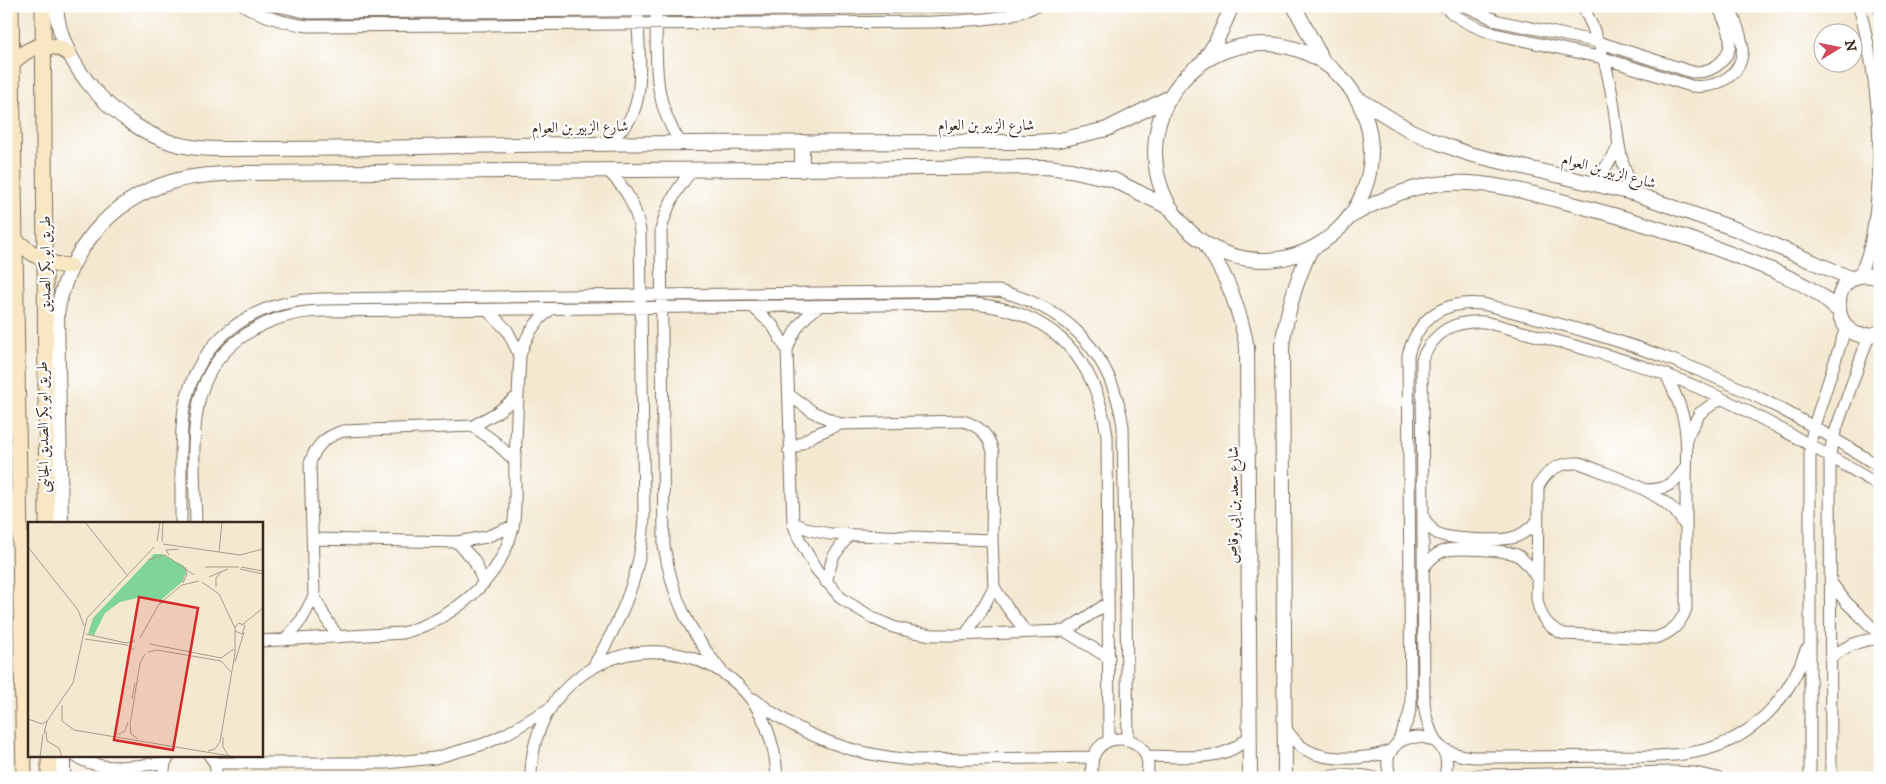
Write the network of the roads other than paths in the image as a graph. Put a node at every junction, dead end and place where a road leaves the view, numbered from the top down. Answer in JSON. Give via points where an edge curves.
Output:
{"nodes":[{"id":1,"x":10,"y":6,"type":"edge"},
{"id":2,"x":43,"y":6,"type":"edge"},
{"id":3,"x":56,"y":6,"type":"edge"},
{"id":4,"x":245,"y":6,"type":"edge"},
{"id":5,"x":278,"y":6,"type":"edge"},
{"id":6,"x":972,"y":6,"type":"edge"},
{"id":7,"x":1037,"y":6,"type":"edge"},
{"id":8,"x":1232,"y":6,"type":"edge"},
{"id":9,"x":1294,"y":6,"type":"edge"},
{"id":10,"x":1444,"y":6,"type":"edge"},
{"id":11,"x":1466,"y":6,"type":"edge"},
{"id":12,"x":1583,"y":6,"type":"edge"},
{"id":13,"x":1718,"y":6,"type":"edge"},
{"id":14,"x":1729,"y":6,"type":"edge"},
{"id":15,"x":1859,"y":6,"type":"edge"},
{"id":16,"x":1879,"y":6,"type":"edge"},
{"id":17,"x":656,"y":8,"type":"edge"},
{"id":18,"x":752,"y":8,"type":"edge"},
{"id":19,"x":817,"y":8,"type":"edge"},
{"id":20,"x":487,"y":9,"type":"edge"},
{"id":21,"x":547,"y":9,"type":"edge"},
{"id":22,"x":638,"y":9,"type":"edge"},
{"id":23,"x":1880,"y":10,"type":"edge"},
{"id":24,"x":355,"y":13,"type":"junction"},
{"id":25,"x":638,"y":24,"type":"junction"},
{"id":26,"x":656,"y":24,"type":"junction"},
{"id":27,"x":355,"y":26,"type":"junction"},
{"id":28,"x":1598,"y":42,"type":"junction"},
{"id":29,"x":44,"y":45,"type":"junction"},
{"id":30,"x":68,"y":53,"type":"junction"},
{"id":31,"x":1603,"y":58,"type":"junction"},
{"id":32,"x":1204,"y":61,"type":"junction"},
{"id":33,"x":1323,"y":62,"type":"junction"},
{"id":34,"x":12,"y":63,"type":"junction"},
{"id":35,"x":1170,"y":97,"type":"junction"},
{"id":36,"x":1357,"y":98,"type":"junction"},
{"id":37,"x":680,"y":142,"type":"junction"},
{"id":38,"x":802,"y":142,"type":"junction"},
{"id":39,"x":606,"y":143,"type":"junction"},
{"id":40,"x":1618,"y":147,"type":"junction"},
{"id":41,"x":320,"y":149,"type":"junction"},
{"id":42,"x":802,"y":170,"type":"junction"},
{"id":43,"x":692,"y":171,"type":"junction"},
{"id":44,"x":321,"y":172,"type":"junction"},
{"id":45,"x":609,"y":172,"type":"junction"},
{"id":46,"x":1590,"y":184,"type":"junction"},
{"id":47,"x":1636,"y":194,"type":"junction"},
{"id":48,"x":1172,"y":209,"type":"junction"},
{"id":49,"x":1350,"y":217,"type":"junction"},
{"id":50,"x":15,"y":240,"type":"junction"},
{"id":51,"x":1204,"y":242,"type":"junction"},
{"id":52,"x":1311,"y":249,"type":"junction"},
{"id":53,"x":46,"y":261,"type":"junction"},
{"id":54,"x":71,"y":266,"type":"junction"},
{"id":55,"x":1855,"y":278,"type":"junction"},
{"id":56,"x":1880,"y":278,"type":"edge"},
{"id":57,"x":661,"y":294,"type":"junction"},
{"id":58,"x":640,"y":295,"type":"junction"},
{"id":59,"x":818,"y":306,"type":"junction"},
{"id":60,"x":753,"y":307,"type":"junction"},
{"id":61,"x":640,"y":308,"type":"junction"},
{"id":62,"x":661,"y":308,"type":"junction"},
{"id":63,"x":551,"y":309,"type":"junction"},
{"id":64,"x":487,"y":310,"type":"junction"},
{"id":65,"x":1838,"y":310,"type":"junction"},
{"id":66,"x":1846,"y":327,"type":"junction"},
{"id":67,"x":52,"y":330,"type":"junction"},
{"id":68,"x":1875,"y":334,"type":"edge"},
{"id":69,"x":786,"y":350,"type":"junction"},
{"id":70,"x":520,"y":356,"type":"junction"},
{"id":71,"x":1666,"y":374,"type":"junction"},
{"id":72,"x":788,"y":395,"type":"junction"},
{"id":73,"x":518,"y":396,"type":"junction"},
{"id":74,"x":1721,"y":398,"type":"junction"},
{"id":75,"x":840,"y":424,"type":"junction"},
{"id":76,"x":472,"y":426,"type":"junction"},
{"id":77,"x":1814,"y":426,"type":"junction"},
{"id":78,"x":1686,"y":436,"type":"junction"},
{"id":79,"x":1833,"y":438,"type":"junction"},
{"id":80,"x":1408,"y":440,"type":"junction"},
{"id":81,"x":1422,"y":440,"type":"junction"},
{"id":82,"x":182,"y":443,"type":"junction"},
{"id":83,"x":195,"y":443,"type":"junction"},
{"id":84,"x":1810,"y":445,"type":"junction"},
{"id":85,"x":789,"y":451,"type":"junction"},
{"id":86,"x":1830,"y":456,"type":"junction"},
{"id":87,"x":515,"y":461,"type":"junction"},
{"id":88,"x":1686,"y":466,"type":"junction"},
{"id":89,"x":1880,"y":467,"type":"edge"},
{"id":90,"x":1880,"y":486,"type":"edge"},
{"id":91,"x":1643,"y":490,"type":"junction"},
{"id":92,"x":1423,"y":516,"type":"junction"},
{"id":93,"x":1537,"y":521,"type":"junction"},
{"id":94,"x":47,"y":522,"type":"edge"},
{"id":95,"x":61,"y":522,"type":"edge"},
{"id":96,"x":181,"y":522,"type":"edge"},
{"id":97,"x":196,"y":522,"type":"edge"},
{"id":98,"x":793,"y":523,"type":"junction"},
{"id":99,"x":513,"y":526,"type":"junction"},
{"id":100,"x":1686,"y":527,"type":"junction"},
{"id":101,"x":849,"y":536,"type":"junction"},
{"id":102,"x":1479,"y":538,"type":"junction"},
{"id":103,"x":313,"y":539,"type":"junction"},
{"id":104,"x":992,"y":540,"type":"junction"},
{"id":105,"x":457,"y":542,"type":"junction"},
{"id":106,"x":1480,"y":550,"type":"junction"},
{"id":107,"x":1423,"y":569,"type":"junction"},
{"id":108,"x":1537,"y":579,"type":"junction"},
{"id":109,"x":1830,"y":581,"type":"junction"},
{"id":110,"x":826,"y":582,"type":"junction"},
{"id":111,"x":484,"y":583,"type":"junction"},
{"id":112,"x":994,"y":587,"type":"junction"},
{"id":113,"x":314,"y":596,"type":"junction"},
{"id":114,"x":1108,"y":603,"type":"junction"},
{"id":115,"x":1065,"y":631,"type":"junction"},
{"id":116,"x":1026,"y":632,"type":"junction"},
{"id":117,"x":966,"y":634,"type":"junction"},
{"id":118,"x":338,"y":637,"type":"junction"},
{"id":119,"x":1880,"y":637,"type":"edge"},
{"id":120,"x":284,"y":640,"type":"junction"},
{"id":121,"x":262,"y":641,"type":"edge"},
{"id":122,"x":1809,"y":641,"type":"junction"},
{"id":123,"x":1109,"y":658,"type":"junction"},
{"id":124,"x":1831,"y":658,"type":"junction"},
{"id":125,"x":593,"y":667,"type":"junction"},
{"id":126,"x":723,"y":673,"type":"junction"},
{"id":127,"x":743,"y":690,"type":"junction"},
{"id":128,"x":550,"y":708,"type":"junction"},
{"id":129,"x":1284,"y":726,"type":"junction"},
{"id":130,"x":1250,"y":736,"type":"junction"},
{"id":131,"x":1128,"y":739,"type":"junction"},
{"id":132,"x":1109,"y":740,"type":"junction"},
{"id":133,"x":1439,"y":745,"type":"junction"},
{"id":134,"x":1395,"y":747,"type":"junction"},
{"id":135,"x":49,"y":756,"type":"edge"},
{"id":136,"x":63,"y":756,"type":"edge"},
{"id":137,"x":76,"y":756,"type":"edge"},
{"id":138,"x":1147,"y":756,"type":"junction"},
{"id":139,"x":1092,"y":758,"type":"junction"},
{"id":140,"x":168,"y":759,"type":"edge"},
{"id":141,"x":212,"y":759,"type":"edge"},
{"id":142,"x":24,"y":778,"type":"edge"},
{"id":143,"x":49,"y":778,"type":"edge"},
{"id":144,"x":64,"y":778,"type":"edge"},
{"id":145,"x":163,"y":778,"type":"edge"},
{"id":146,"x":217,"y":778,"type":"edge"},
{"id":147,"x":532,"y":778,"type":"edge"},
{"id":148,"x":776,"y":778,"type":"edge"},
{"id":149,"x":1093,"y":778,"type":"edge"},
{"id":150,"x":1146,"y":778,"type":"edge"},
{"id":151,"x":1250,"y":778,"type":"edge"},
{"id":152,"x":1284,"y":778,"type":"edge"},
{"id":153,"x":1325,"y":778,"type":"edge"},
{"id":154,"x":1376,"y":778,"type":"edge"},
{"id":155,"x":1391,"y":778,"type":"edge"},
{"id":156,"x":1444,"y":778,"type":"edge"},
{"id":157,"x":1460,"y":778,"type":"edge"},
{"id":158,"x":1718,"y":778,"type":"edge"},
{"id":159,"x":1810,"y":778,"type":"edge"},
{"id":160,"x":1831,"y":778,"type":"edge"}],
"edges":[{"from":1,"to":34,"type":"main road","name":"طريق ابو بكر الصديق"},
{"from":2,"to":29,"type":"main road","name":"طريق ابو بكر الصديق"},
{"from":3,"to":30,"type":"street","name":"شارع الزبير بن العوام"},
{"from":4,"to":27,"type":"street","via":[[289,24]]},
{"from":5,"to":24,"type":"street","via":[[309,13]]},
{"from":6,"to":19,"type":"street"},
{"from":7,"to":26,"type":"street","via":[[993,19],[932,22]]},
{"from":8,"to":32,"type":"street"},
{"from":9,"to":33,"type":"street"},
{"from":10,"to":31,"type":"street","via":[[1478,29]]},
{"from":11,"to":28,"type":"street","via":[[1498,21]]},
{"from":12,"to":28,"type":"street"},
{"from":13,"to":28,"type":"street","via":[[1730,42],[1728,53],[1714,69],[1692,72]]},
{"from":14,"to":31,"type":"street","via":[[1742,41],[1742,54],[1729,77],[1718,84],[1704,88],[1691,86]]},
{"from":15,"to":55,"type":"street","via":[[1877,100],[1879,143],[1872,237],[1865,264]]},
{"from":16,"to":23,"type":"street"},
{"from":17,"to":18,"type":"street"},
{"from":17,"to":22,"type":"street"},
{"from":17,"to":26,"type":"street"},
{"from":18,"to":19,"type":"street"},
{"from":20,"to":21,"type":"street"},
{"from":20,"to":24,"type":"street"},
{"from":21,"to":22,"type":"street"},
{"from":22,"to":25,"type":"street"},
{"from":24,"to":27,"type":"street"},
{"from":25,"to":26,"type":"street"},
{"from":25,"to":27,"type":"street"},
{"from":25,"to":39,"type":"street","via":[[639,89],[636,106],[619,133]]},
{"from":26,"to":37,"type":"street","via":[[658,93],[666,118]]},
{"from":28,"to":31,"type":"street"},
{"from":29,"to":30,"type":"main road"},
{"from":29,"to":34,"type":"main road","via":[[26,50]]},
{"from":29,"to":53,"type":"main road","name":"طريق ابو بكر الصديق"},
{"from":30,"to":41,"type":"street","name":"شارع الزبير بن العوام","via":[[105,101],[136,127],[155,137],[192,147]]},
{"from":31,"to":40,"type":"street","via":[[1611,87]]},
{"from":32,"to":33,"type":"street","via":[[1227,50],[1251,44],[1276,44],[1301,50]]},
{"from":32,"to":35,"type":"street","via":[[1185,77]]},
{"from":33,"to":36,"type":"street","via":[[1342,78]]},
{"from":34,"to":50,"type":"main road","name":"طريق ابو بكر الصديق"},
{"from":35,"to":38,"type":"street","name":"شارع الزبير بن العوام","via":[[1107,129],[1060,140]]},
{"from":35,"to":48,"type":"street","via":[[1159,126],[1156,165]]},
{"from":36,"to":46,"type":"street","name":"شارع الزبير بن العوام","via":[[1404,127],[1440,144]]},
{"from":36,"to":49,"type":"street","via":[[1367,121],[1370,171]]},
{"from":37,"to":38,"type":"street","name":"شارع الزبير بن العوام"},
{"from":37,"to":39,"type":"street","name":"شارع الزبير بن العوام"},
{"from":38,"to":42,"type":"street"},
{"from":39,"to":41,"type":"street","name":"شارع الزبير بن العوام"},
{"from":40,"to":46,"type":"street","via":[[1602,173]]},
{"from":40,"to":47,"type":"street"},
{"from":41,"to":44,"type":"street"},
{"from":42,"to":43,"type":"street"},
{"from":42,"to":48,"type":"street","via":[[1047,167],[1114,180]]},
{"from":43,"to":45,"type":"street"},
{"from":43,"to":57,"type":"street","via":[[680,183],[665,213],[660,247]]},
{"from":44,"to":45,"type":"street"},
{"from":44,"to":54,"type":"street","via":[[223,174],[189,178],[156,187],[112,214],[89,238]]},
{"from":45,"to":58,"type":"street","via":[[627,192],[638,218]]},
{"from":46,"to":47,"type":"street","name":"شارع الزبير بن العوام"},
{"from":47,"to":55,"type":"street","name":"شارع الزبير بن العوام","via":[[1738,230]]},
{"from":48,"to":51,"type":"street"},
{"from":49,"to":52,"type":"street"},
{"from":49,"to":65,"type":"street","via":[[1387,198],[1427,186],[1448,183],[1497,186],[1663,229],[1790,278]]},
{"from":50,"to":53,"type":"main road"},
{"from":50,"to":142,"type":"main road","name":"طريق ابو بكر الصديق"},
{"from":51,"to":52,"type":"street","via":[[1221,251],[1257,260],[1276,259]]},
{"from":51,"to":130,"type":"street","name":"شارع سعد بن ابى وقاص","via":[[1231,289],[1247,348]]},
{"from":52,"to":129,"type":"street","via":[[1289,306],[1282,346]]},
{"from":53,"to":54,"type":"main road"},
{"from":53,"to":67,"type":"main road","name":"طريق ابو بكر الصديق"},
{"from":54,"to":67,"type":"street","name":"طريق ابو بكر الصديق الجانبى"},
{"from":55,"to":56,"type":"street"},
{"from":55,"to":65,"type":"street","via":[[1840,292]]},
{"from":57,"to":58,"type":"street"},
{"from":57,"to":62,"type":"street"},
{"from":57,"to":131,"type":"street","via":[[999,291],[1025,298],[1049,310],[1078,331],[1109,374],[1121,408]]},
{"from":58,"to":61,"type":"street"},
{"from":58,"to":82,"type":"street","via":[[303,299],[285,302],[250,316],[207,354],[197,369],[184,405]]},
{"from":59,"to":60,"type":"street"},
{"from":59,"to":69,"type":"street","via":[[798,325]]},
{"from":59,"to":114,"type":"street","via":[[992,306],[1041,324],[1068,346],[1096,387],[1107,436]]},
{"from":60,"to":62,"type":"street"},
{"from":60,"to":69,"type":"street","via":[[773,326]]},
{"from":61,"to":62,"type":"street"},
{"from":61,"to":63,"type":"street"},
{"from":61,"to":125,"type":"street","via":[[644,517],[641,551],[618,621]]},
{"from":62,"to":126,"type":"street","via":[[664,546],[677,601],[705,651]]},
{"from":63,"to":64,"type":"street"},
{"from":63,"to":70,"type":"street","via":[[531,329]]},
{"from":64,"to":70,"type":"street","via":[[507,330]]},
{"from":64,"to":83,"type":"street","via":[[307,312],[276,318],[248,332],[216,364],[201,396]]},
{"from":65,"to":66,"type":"street"},
{"from":66,"to":68,"type":"street","via":[[1857,334]]},
{"from":66,"to":77,"type":"street"},
{"from":67,"to":94,"type":"main road","name":"طريق ابو بكر الصديق"},
{"from":67,"to":95,"type":"street","name":"طريق ابو بكر الصديق الجانبى"},
{"from":68,"to":79,"type":"street"},
{"from":69,"to":72,"type":"street"},
{"from":70,"to":73,"type":"street"},
{"from":71,"to":74,"type":"street"},
{"from":71,"to":78,"type":"street","via":[[1680,408]]},
{"from":71,"to":81,"type":"street","via":[[1485,322],[1459,323],[1436,337],[1422,359]]},
{"from":72,"to":75,"type":"street","via":[[813,412]]},
{"from":72,"to":85,"type":"street"},
{"from":73,"to":76,"type":"street"},
{"from":73,"to":87,"type":"street"},
{"from":74,"to":78,"type":"street","via":[[1700,413]]},
{"from":74,"to":84,"type":"street"},
{"from":75,"to":85,"type":"street"},
{"from":75,"to":104,"type":"street","via":[[963,422],[979,428],[993,452]]},
{"from":76,"to":87,"type":"street"},
{"from":76,"to":103,"type":"street","via":[[344,431],[325,439],[313,453],[310,464]]},
{"from":77,"to":79,"type":"street"},
{"from":77,"to":80,"type":"street","via":[[1746,391],[1650,351],[1549,321],[1466,302],[1434,313],[1413,339],[1408,355]]},
{"from":77,"to":84,"type":"street"},
{"from":78,"to":88,"type":"street"},
{"from":79,"to":86,"type":"street"},
{"from":79,"to":89,"type":"street"},
{"from":80,"to":81,"type":"street"},
{"from":80,"to":134,"type":"street","via":[[1411,706]]},
{"from":81,"to":92,"type":"street"},
{"from":82,"to":83,"type":"street"},
{"from":82,"to":96,"type":"street"},
{"from":83,"to":97,"type":"street"},
{"from":84,"to":86,"type":"street"},
{"from":84,"to":122,"type":"street"},
{"from":85,"to":98,"type":"street"},
{"from":86,"to":90,"type":"street"},
{"from":86,"to":109,"type":"street"},
{"from":87,"to":99,"type":"street"},
{"from":88,"to":91,"type":"street","via":[[1680,477],[1669,485]]},
{"from":88,"to":100,"type":"street"},
{"from":91,"to":93,"type":"street","via":[[1580,463],[1559,465],[1550,470],[1538,487]]},
{"from":91,"to":100,"type":"street","via":[[1660,499]]},
{"from":92,"to":102,"type":"street","via":[[1435,532],[1444,536]]},
{"from":92,"to":107,"type":"street"},
{"from":93,"to":102,"type":"street","via":[[1510,539]]},
{"from":93,"to":108,"type":"street"},
{"from":98,"to":101,"type":"street","via":[[811,530]]},
{"from":98,"to":110,"type":"street","via":[[806,554]]},
{"from":99,"to":105,"type":"street","via":[[486,537]]},
{"from":99,"to":111,"type":"street"},
{"from":100,"to":108,"type":"street","via":[[1686,609],[1679,624],[1666,635],[1654,638],[1564,634],[1544,621],[1538,610]]},
{"from":101,"to":104,"type":"street"},
{"from":101,"to":110,"type":"street","via":[[833,556]]},
{"from":102,"to":106,"type":"street"},
{"from":103,"to":105,"type":"street"},
{"from":103,"to":113,"type":"street"},
{"from":104,"to":112,"type":"street"},
{"from":105,"to":111,"type":"street","via":[[474,560]]},
{"from":106,"to":107,"type":"street","via":[[1451,549],[1442,552]]},
{"from":106,"to":108,"type":"street","via":[[1519,556]]},
{"from":107,"to":133,"type":"street","via":[[1425,716]]},
{"from":109,"to":119,"type":"street"},
{"from":109,"to":124,"type":"street"},
{"from":110,"to":117,"type":"street","via":[[842,599],[893,627],[933,635]]},
{"from":111,"to":118,"type":"street","via":[[456,609],[422,628],[403,633]]},
{"from":112,"to":116,"type":"street"},
{"from":112,"to":117,"type":"street"},
{"from":113,"to":118,"type":"street"},
{"from":113,"to":120,"type":"street","via":[[302,620]]},
{"from":114,"to":115,"type":"street"},
{"from":114,"to":123,"type":"street"},
{"from":115,"to":116,"type":"street"},
{"from":115,"to":123,"type":"street"},
{"from":116,"to":117,"type":"street"},
{"from":118,"to":120,"type":"street"},
{"from":119,"to":124,"type":"street","via":[[1850,645]]},
{"from":120,"to":121,"type":"street"},
{"from":122,"to":133,"type":"street","via":[[1796,677],[1774,707],[1746,732],[1712,748],[1675,755],[1463,757]]},
{"from":122,"to":159,"type":"street"},
{"from":123,"to":132,"type":"street"},
{"from":124,"to":160,"type":"street"},
{"from":125,"to":126,"type":"street","via":[[627,654],[673,652],[699,660]]},
{"from":125,"to":128,"type":"street","via":[[569,685]]},
{"from":126,"to":127,"type":"street"},
{"from":127,"to":139,"type":"street","via":[[787,722],[810,734],[852,750],[886,758]]},
{"from":127,"to":148,"type":"street","via":[[761,715],[772,743]]},
{"from":128,"to":141,"type":"street","via":[[484,744],[435,758],[386,764]]},
{"from":128,"to":147,"type":"street","via":[[537,734],[531,762]]},
{"from":129,"to":134,"type":"street","via":[[1302,747],[1329,757],[1365,758]]},
{"from":129,"to":152,"type":"street"},
{"from":130,"to":138,"type":"street","via":[[1229,751],[1215,756]]},
{"from":130,"to":151,"type":"street","name":"شارع سعد بن ابى وقاص"},
{"from":131,"to":132,"type":"street"},
{"from":131,"to":138,"type":"street"},
{"from":132,"to":139,"type":"street","via":[[1096,750]]},
{"from":133,"to":134,"type":"street","via":[[1429,738],[1412,736]]},
{"from":133,"to":156,"type":"street","via":[[1447,762]]},
{"from":134,"to":155,"type":"street","via":[[1388,765]]},
{"from":135,"to":143,"type":"main road"},
{"from":136,"to":144,"type":"street"},
{"from":137,"to":140,"type":"street","via":[[91,765],[103,767]]},
{"from":138,"to":150,"type":"street"},
{"from":139,"to":149,"type":"street"},
{"from":140,"to":145,"type":"street"},
{"from":141,"to":146,"type":"street"},
{"from":153,"to":154,"type":"street"},
{"from":157,"to":158,"type":"street","via":[[1676,772]]}]}
